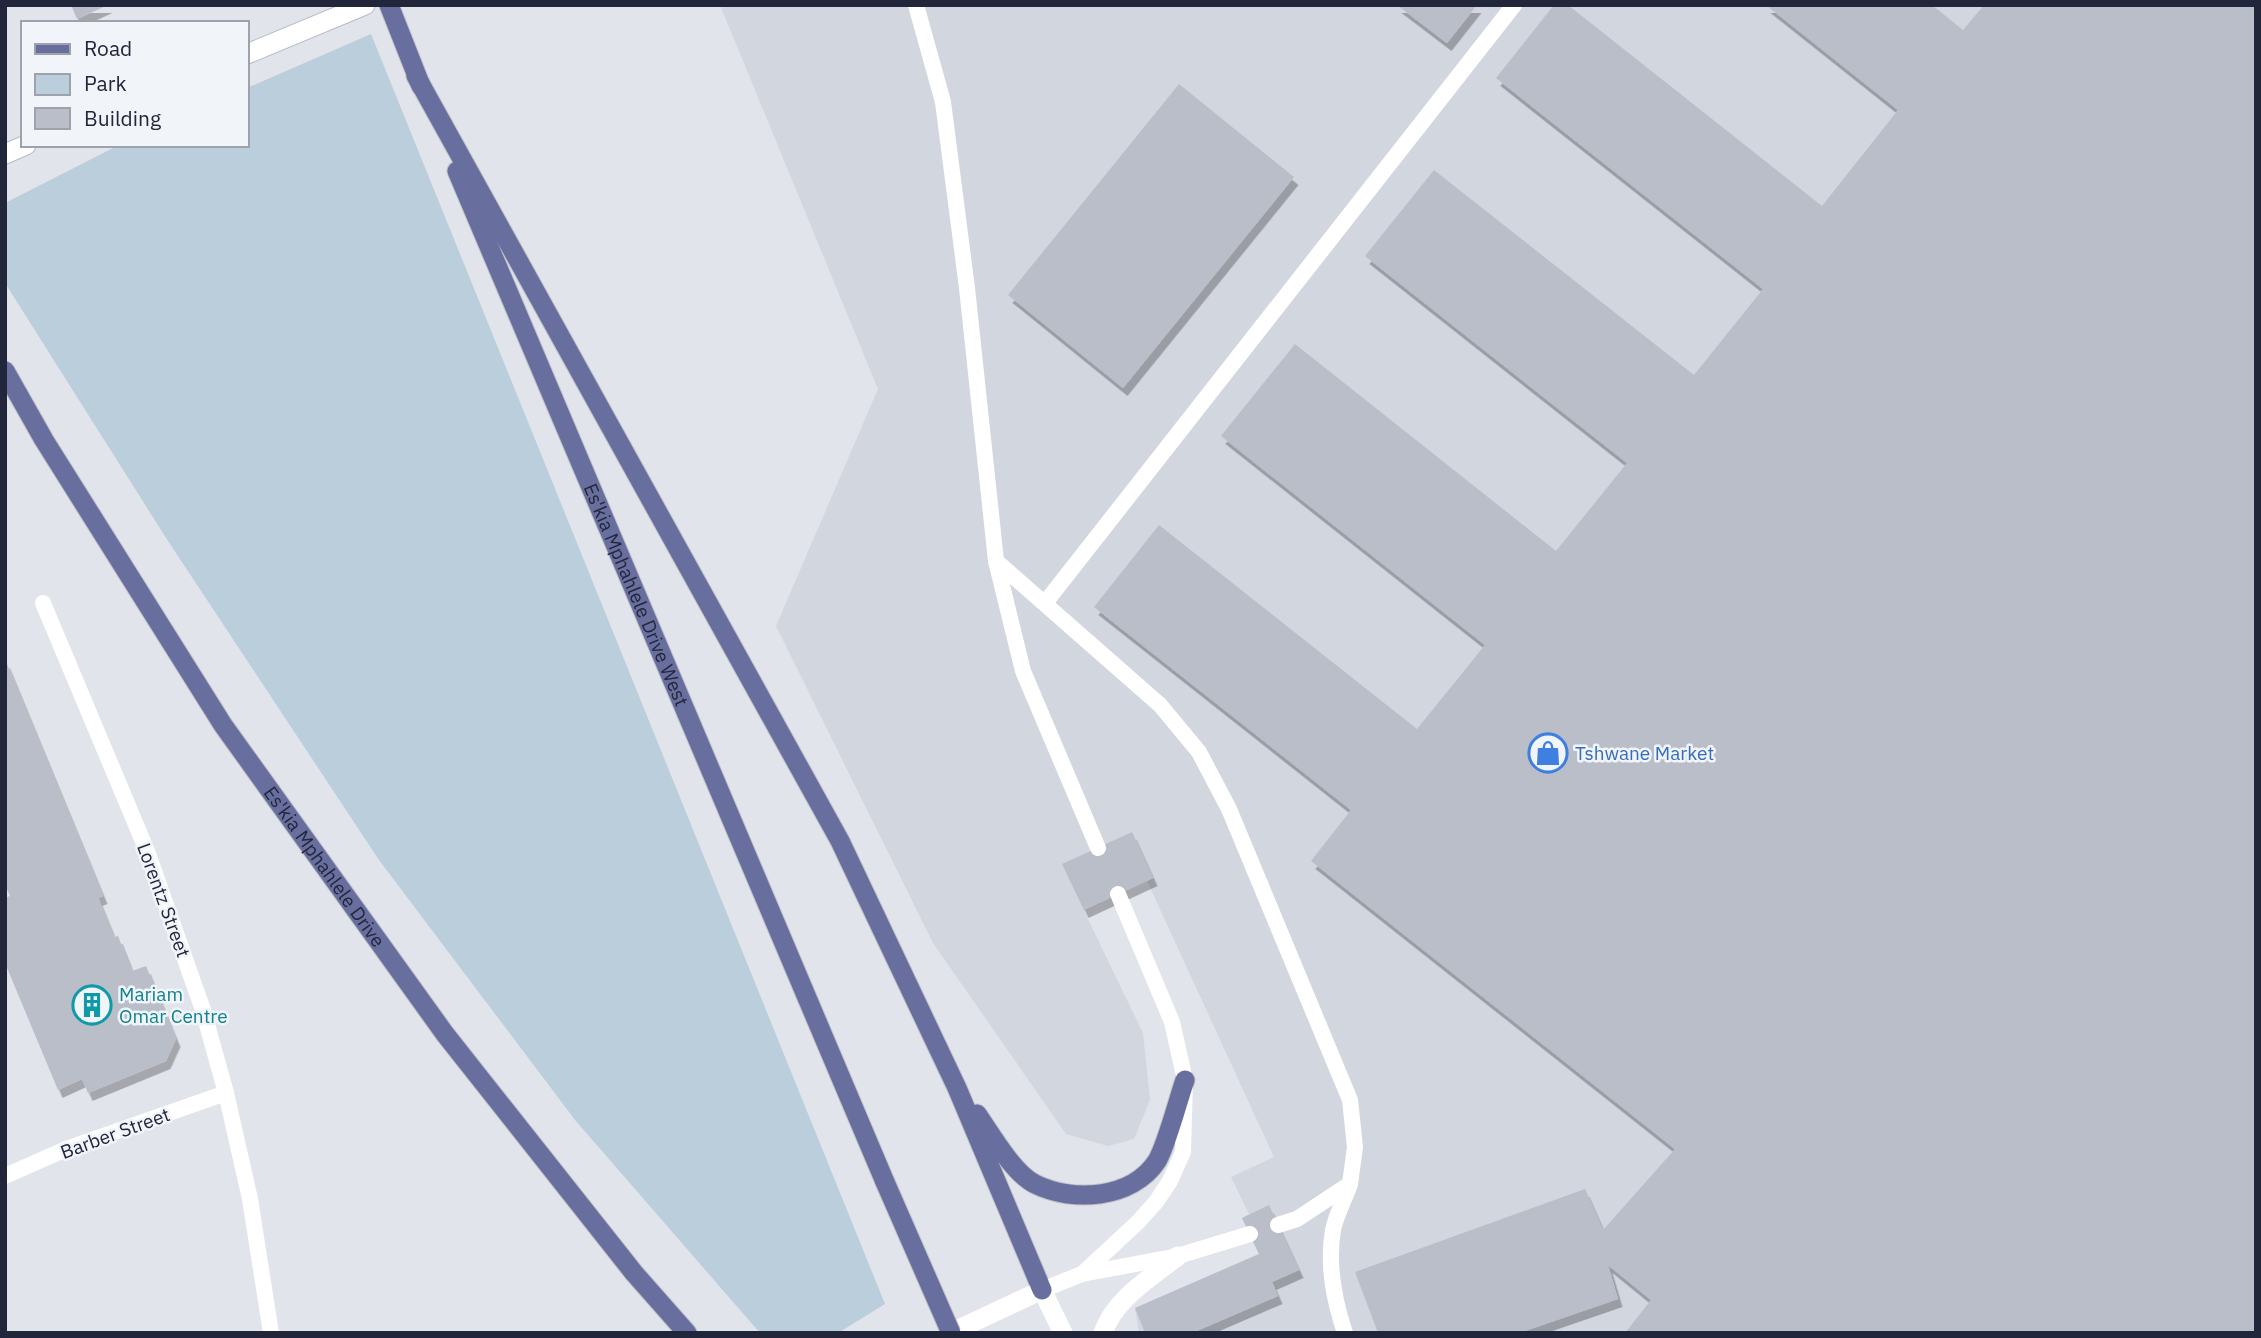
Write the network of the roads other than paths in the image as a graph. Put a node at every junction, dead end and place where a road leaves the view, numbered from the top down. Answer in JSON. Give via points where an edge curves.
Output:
{"nodes":[{"id":1,"x":365,"y":5,"type":"edge"},
{"id":2,"x":389,"y":5,"type":"edge"},
{"id":3,"x":916,"y":5,"type":"edge"},
{"id":4,"x":1514,"y":5,"type":"edge"},
{"id":5,"x":248,"y":54,"type":"edge"},
{"id":6,"x":416,"y":76,"type":"junction"},
{"id":7,"x":21,"y":147,"type":"edge"},
{"id":8,"x":5,"y":154,"type":"edge"},
{"id":9,"x":5,"y":371,"type":"edge"},
{"id":10,"x":996,"y":561,"type":"junction"},
{"id":11,"x":43,"y":603,"type":"dead end"},
{"id":12,"x":1045,"y":603,"type":"junction"},
{"id":13,"x":1098,"y":848,"type":"dead end"},
{"id":14,"x":1118,"y":894,"type":"dead end"},
{"id":15,"x":1185,"y":1080,"type":"junction"},
{"id":16,"x":957,"y":1088,"type":"junction"},
{"id":17,"x":226,"y":1093,"type":"junction"},
{"id":18,"x":5,"y":1176,"type":"edge"},
{"id":19,"x":1350,"y":1184,"type":"junction"},
{"id":20,"x":1278,"y":1225,"type":"dead end"},
{"id":21,"x":1250,"y":1234,"type":"dead end"},
{"id":22,"x":1178,"y":1256,"type":"junction"},
{"id":23,"x":1082,"y":1274,"type":"junction"},
{"id":24,"x":1042,"y":1290,"type":"junction"},
{"id":25,"x":271,"y":1333,"type":"edge"},
{"id":26,"x":687,"y":1333,"type":"edge"},
{"id":27,"x":951,"y":1333,"type":"edge"},
{"id":28,"x":1063,"y":1333,"type":"edge"},
{"id":29,"x":1103,"y":1333,"type":"edge"},
{"id":30,"x":1345,"y":1333,"type":"edge"}],
"edges":[{"from":1,"to":5,"type":"street"},
{"from":2,"to":6,"type":"main road","name":"Es'kia Mphahlele Drive West"},
{"from":3,"to":10,"type":"lane","via":[[943,102]]},
{"from":4,"to":12,"type":"lane"},
{"from":6,"to":16,"type":"main road","via":[[840,841]]},
{"from":6,"to":27,"type":"main road","name":"Es'kia Mphahlele Drive West","bridge":true},
{"from":7,"to":8,"type":"street"},
{"from":9,"to":26,"type":"main road","name":"Es'kia Mphahlele Drive","via":[[223,724],[445,1034]]},
{"from":10,"to":12,"type":"lane"},
{"from":10,"to":13,"type":"lane","via":[[1023,671]]},
{"from":11,"to":17,"type":"lane","name":"Lorentz Street","via":[[147,851],[203,1010]]},
{"from":12,"to":19,"type":"lane","via":[[1160,705],[1212,775],[1350,1100],[1355,1147]]},
{"from":14,"to":15,"type":"lane","via":[[1172,1022]]},
{"from":15,"to":16,"type":"main road","via":[[1158,1158],[1149,1171],[1129,1185],[1093,1194],[1070,1194],[1034,1184],[1018,1171]]},
{"from":15,"to":23,"type":"lane","via":[[1182,1152],[1170,1181],[1138,1222]]},
{"from":16,"to":24,"type":"main road"},
{"from":17,"to":18,"type":"lane","name":"Barber Street","via":[[66,1149]]},
{"from":17,"to":25,"type":"lane","name":"Lorentz Street","via":[[250,1199]]},
{"from":19,"to":20,"type":"lane","via":[[1297,1219]]},
{"from":19,"to":30,"type":"lane","via":[[1333,1230],[1331,1272]]},
{"from":21,"to":22,"type":"lane"},
{"from":22,"to":23,"type":"lane"},
{"from":22,"to":29,"type":"street","via":[[1128,1296]]},
{"from":23,"to":24,"type":"lane"},
{"from":24,"to":27,"type":"street"},
{"from":24,"to":28,"type":"street"}]}
